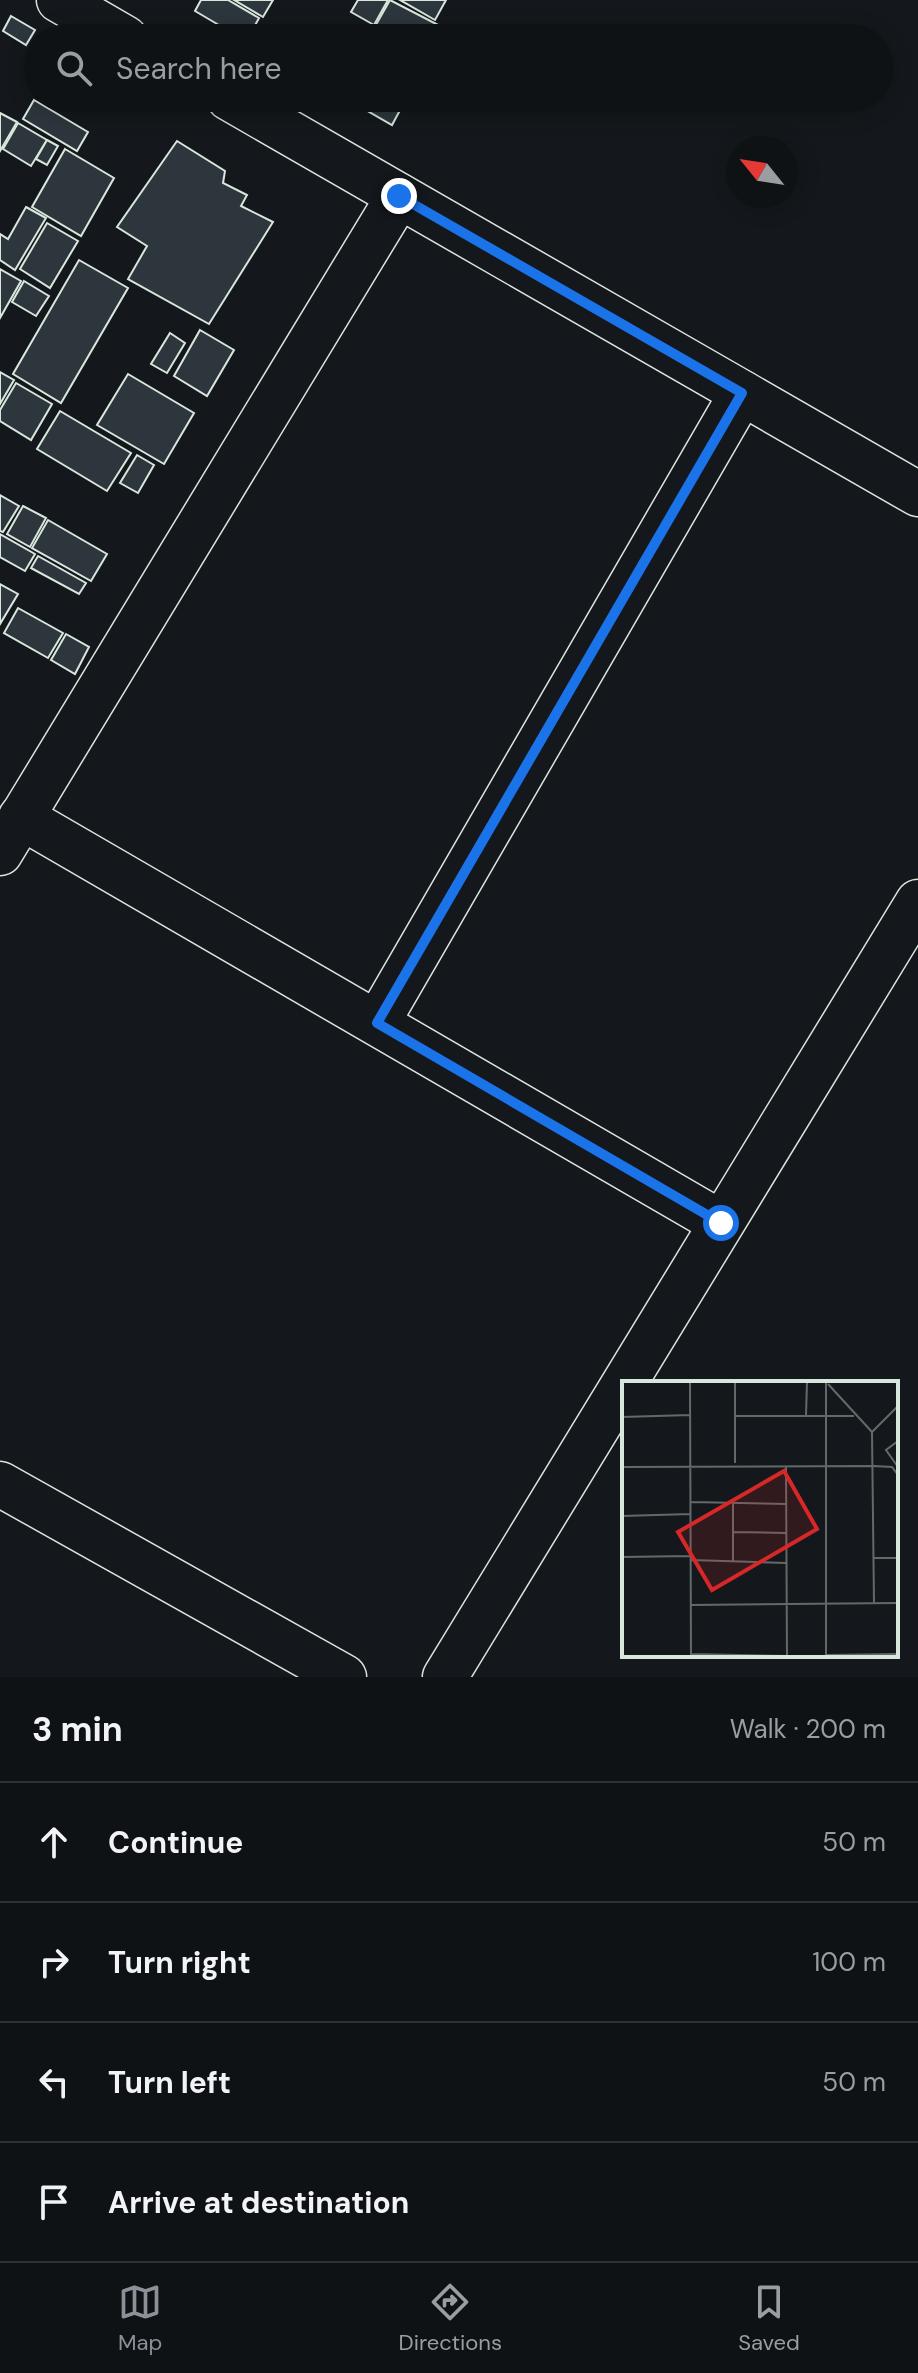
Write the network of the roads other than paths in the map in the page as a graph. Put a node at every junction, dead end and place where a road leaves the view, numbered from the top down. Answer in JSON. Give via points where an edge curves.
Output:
{"nodes":[{"id":1,"x":59,"y":0,"type":"edge"},
{"id":2,"x":101,"y":24,"type":"edge"},
{"id":3,"x":253,"y":112,"type":"edge"},
{"id":4,"x":399,"y":196,"type":"junction"},
{"id":5,"x":742,"y":393,"type":"junction"},
{"id":6,"x":918,"y":494,"type":"edge"},
{"id":7,"x":11,"y":835,"type":"edge"},
{"id":8,"x":918,"y":902,"type":"edge"},
{"id":9,"x":377,"y":1023,"type":"junction"},
{"id":10,"x":721,"y":1223,"type":"junction"},
{"id":11,"x":625,"y":1381,"type":"edge"},
{"id":12,"x":622,"y":1386,"type":"edge"},
{"id":13,"x":0,"y":1484,"type":"edge"},
{"id":14,"x":344,"y":1677,"type":"edge"},
{"id":15,"x":445,"y":1677,"type":"edge"}],
"edges":[{"from":1,"to":2,"type":"street"},
{"from":3,"to":4,"type":"street"},
{"from":4,"to":5,"type":"street"},
{"from":4,"to":7,"type":"street"},
{"from":5,"to":6,"type":"street"},
{"from":5,"to":9,"type":"street"},
{"from":7,"to":9,"type":"street"},
{"from":8,"to":10,"type":"street"},
{"from":9,"to":10,"type":"street"},
{"from":10,"to":11,"type":"street"},
{"from":12,"to":15,"type":"street"},
{"from":13,"to":14,"type":"street"}]}
